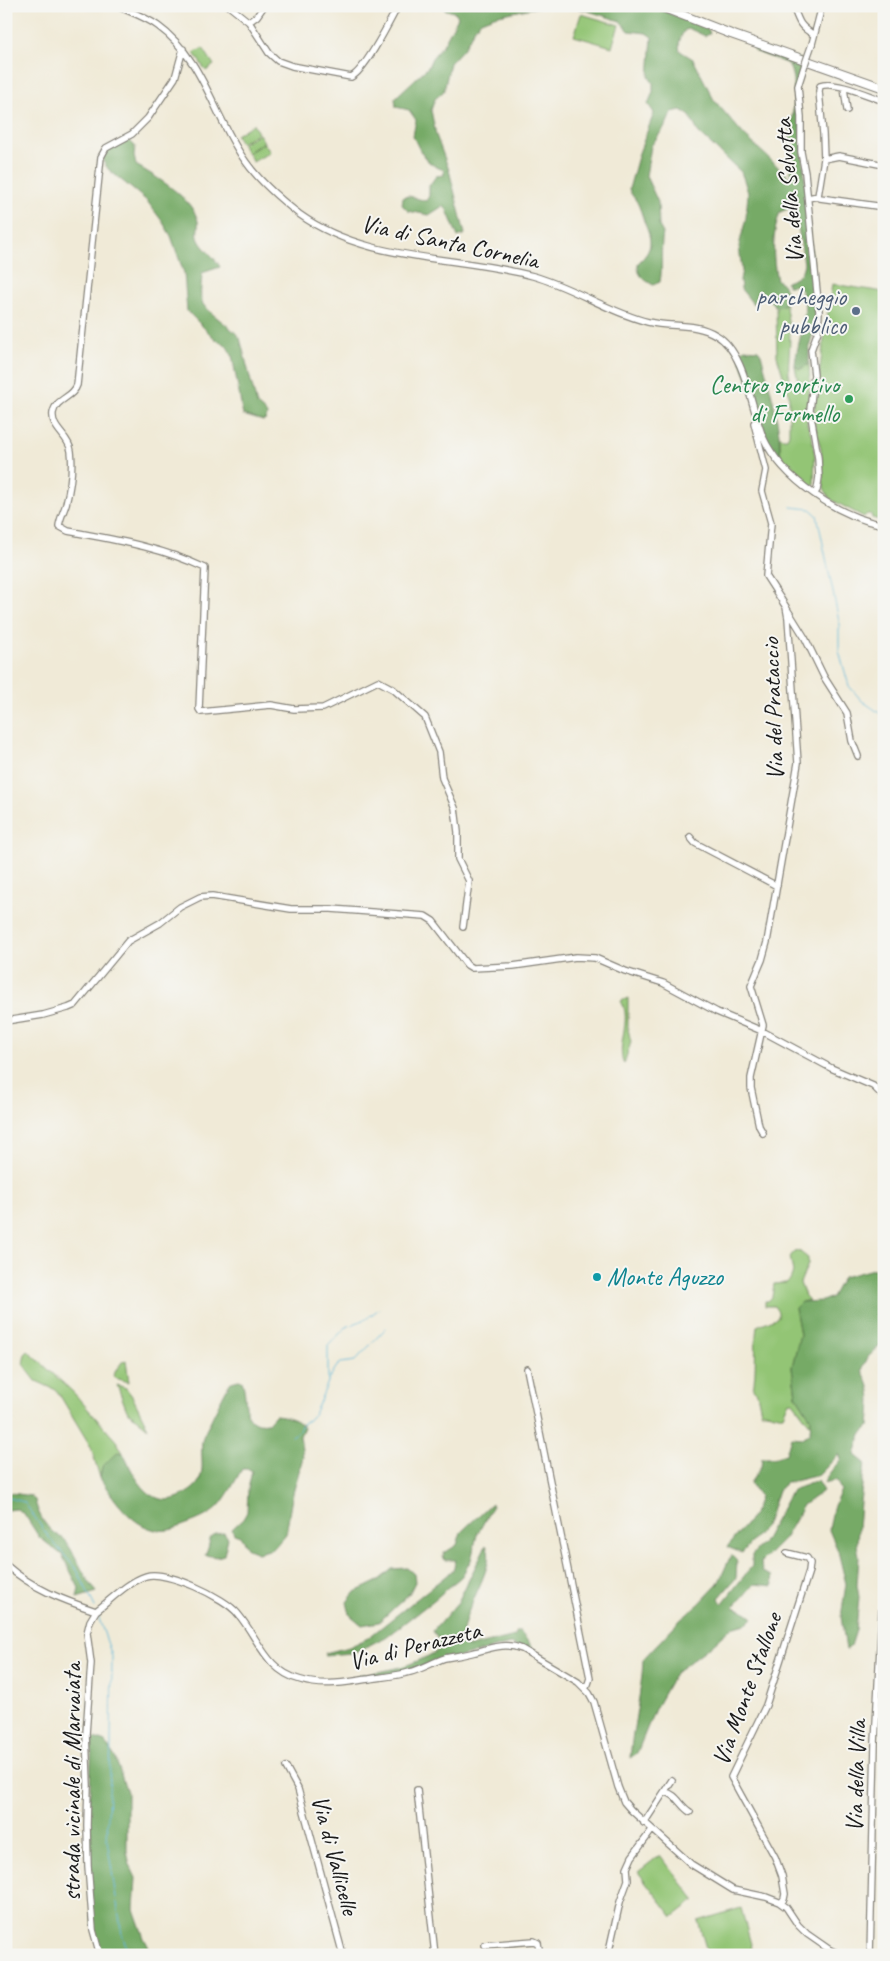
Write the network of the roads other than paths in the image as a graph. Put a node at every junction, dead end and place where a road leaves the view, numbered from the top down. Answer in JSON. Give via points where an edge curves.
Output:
{"nodes":[{"id":1,"x":118,"y":6,"type":"edge"},
{"id":2,"x":138,"y":6,"type":"edge"},
{"id":3,"x":229,"y":6,"type":"edge"},
{"id":4,"x":264,"y":6,"type":"edge"},
{"id":5,"x":398,"y":6,"type":"edge"},
{"id":6,"x":659,"y":6,"type":"edge"},
{"id":7,"x":671,"y":6,"type":"edge"},
{"id":8,"x":793,"y":6,"type":"edge"},
{"id":9,"x":822,"y":6,"type":"edge"},
{"id":10,"x":134,"y":13,"type":"junction"},
{"id":11,"x":249,"y":22,"type":"junction"},
{"id":12,"x":814,"y":35,"type":"junction"},
{"id":13,"x":183,"y":49,"type":"junction"},
{"id":14,"x":884,"y":82,"type":"edge"},
{"id":15,"x":844,"y":88,"type":"junction"},
{"id":16,"x":884,"y":88,"type":"edge"},
{"id":17,"x":883,"y":101,"type":"edge"},
{"id":18,"x":884,"y":108,"type":"edge"},
{"id":19,"x":847,"y":110,"type":"dead end"},
{"id":20,"x":824,"y":158,"type":"junction"},
{"id":21,"x":884,"y":164,"type":"edge"},
{"id":22,"x":818,"y":196,"type":"junction"},
{"id":23,"x":808,"y":198,"type":"junction"},
{"id":24,"x":884,"y":207,"type":"edge"},
{"id":25,"x":758,"y":420,"type":"junction"},
{"id":26,"x":815,"y":493,"type":"junction"},
{"id":27,"x":884,"y":525,"type":"edge"},
{"id":28,"x":786,"y":607,"type":"junction"},
{"id":29,"x":858,"y":756,"type":"dead end"},
{"id":30,"x":690,"y":837,"type":"dead end"},
{"id":31,"x":777,"y":886,"type":"junction"},
{"id":32,"x":463,"y":927,"type":"dead end"},
{"id":33,"x":6,"y":1022,"type":"edge"},
{"id":34,"x":762,"y":1031,"type":"junction"},
{"id":35,"x":884,"y":1097,"type":"edge"},
{"id":36,"x":763,"y":1133,"type":"dead end"},
{"id":37,"x":527,"y":1369,"type":"dead end"},
{"id":38,"x":787,"y":1553,"type":"dead end"},
{"id":39,"x":6,"y":1565,"type":"edge"},
{"id":40,"x":884,"y":1570,"type":"edge"},
{"id":41,"x":96,"y":1611,"type":"junction"},
{"id":42,"x":585,"y":1688,"type":"junction"},
{"id":43,"x":286,"y":1767,"type":"dead end"},
{"id":44,"x":672,"y":1780,"type":"dead end"},
{"id":45,"x":417,"y":1790,"type":"dead end"},
{"id":46,"x":664,"y":1792,"type":"junction"},
{"id":47,"x":690,"y":1812,"type":"dead end"},
{"id":48,"x":644,"y":1823,"type":"junction"},
{"id":49,"x":652,"y":1830,"type":"junction"},
{"id":50,"x":781,"y":1903,"type":"junction"},
{"id":51,"x":485,"y":1945,"type":"dead end"},
{"id":52,"x":100,"y":1955,"type":"edge"},
{"id":53,"x":342,"y":1955,"type":"edge"},
{"id":54,"x":435,"y":1955,"type":"edge"},
{"id":55,"x":540,"y":1955,"type":"edge"},
{"id":56,"x":608,"y":1955,"type":"edge"},
{"id":57,"x":841,"y":1955,"type":"edge"},
{"id":58,"x":870,"y":1955,"type":"edge"}],
"edges":[{"from":1,"to":10,"type":"street","name":"Via di Santa Cornelia"},
{"from":2,"to":10,"type":"street"},
{"from":3,"to":11,"type":"street"},
{"from":4,"to":11,"type":"street"},
{"from":5,"to":11,"type":"street","via":[[378,43],[352,77],[278,61],[269,54]]},
{"from":6,"to":16,"type":"highway"},
{"from":7,"to":14,"type":"highway"},
{"from":8,"to":12,"type":"street","via":[[799,24]]},
{"from":9,"to":12,"type":"street","name":"Via della Selvotta"},
{"from":10,"to":13,"type":"street","name":"Via di Santa Cornelia","via":[[159,27]]},
{"from":12,"to":23,"type":"street","name":"Via della Selvotta","bridge":true,"via":[[798,86],[801,152]]},
{"from":13,"to":25,"type":"street","name":"Via di Santa Cornelia","via":[[247,164],[268,188],[303,216],[336,234],[368,246],[530,276],[648,322],[714,333],[736,357]]},
{"from":13,"to":32,"type":"street","via":[[175,78],[148,118],[132,134],[106,148],[101,157],[77,385],[57,404],[53,414],[54,423],[69,444],[71,453],[68,497],[59,526],[68,531],[168,552],[206,568],[201,712],[271,705],[294,709],[324,708],[379,681],[422,714],[439,752],[442,778],[454,805],[458,858],[469,881]]},
{"from":15,"to":17,"type":"street"},
{"from":15,"to":19,"type":"street"},
{"from":15,"to":20,"type":"street","via":[[824,84],[819,88]]},
{"from":17,"to":18,"type":"street"},
{"from":20,"to":21,"type":"street","via":[[839,156]]},
{"from":20,"to":22,"type":"street"},
{"from":22,"to":23,"type":"street"},
{"from":22,"to":24,"type":"street"},
{"from":23,"to":26,"type":"street","name":"Via della Selvotta","via":[[819,320],[811,350],[814,375],[810,410],[818,458]]},
{"from":25,"to":26,"type":"street","name":"Via di Santa Cornelia","via":[[778,463]]},
{"from":25,"to":28,"type":"street","name":"Via del Prataccio","via":[[754,427],[766,470],[762,491],[771,523],[766,576]]},
{"from":26,"to":27,"type":"street","via":[[846,512]]},
{"from":28,"to":29,"type":"street","via":[[847,713]]},
{"from":28,"to":31,"type":"street","name":"Via del Prataccio","via":[[798,764]]},
{"from":30,"to":31,"type":"street","via":[[695,843]]},
{"from":31,"to":34,"type":"street","name":"Via del Prataccio","via":[[764,956],[751,986],[761,1015]]},
{"from":33,"to":34,"type":"street","via":[[43,1015],[75,1004],[128,941],[194,899],[208,896],[291,909],[423,916],[433,921],[470,967],[513,966],[576,956],[592,957],[659,981],[717,1012]]},
{"from":34,"to":35,"type":"street","via":[[873,1086]]},
{"from":34,"to":36,"type":"street","via":[[750,1086]]},
{"from":37,"to":42,"type":"street","via":[[590,1678]]},
{"from":38,"to":50,"type":"street","name":"Via Monte Stallone","via":[[807,1558],[809,1571],[766,1705],[731,1777],[778,1863],[785,1894]]},
{"from":39,"to":41,"type":"street","via":[[44,1592]]},
{"from":40,"to":58,"type":"street","name":"Via della Villa","via":[[874,1760]]},
{"from":41,"to":42,"type":"street","name":"Via di Perazzeta","via":[[140,1579],[158,1576],[200,1589],[228,1604],[241,1617],[271,1664],[303,1681],[332,1684],[396,1675],[447,1658],[511,1645]]},
{"from":41,"to":52,"type":"street","name":"strada vicinale di Marvaiata","via":[[88,1633],[91,1663],[86,1734],[86,1825],[93,1930]]},
{"from":42,"to":48,"type":"street","via":[[593,1699],[622,1798]]},
{"from":43,"to":53,"type":"street","name":"Via di Vallicelle","via":[[298,1791]]},
{"from":44,"to":46,"type":"street"},
{"from":45,"to":54,"type":"street"},
{"from":46,"to":47,"type":"street","via":[[674,1795]]},
{"from":46,"to":48,"type":"street"},
{"from":48,"to":49,"type":"street"},
{"from":49,"to":50,"type":"street","via":[[691,1864],[728,1888]]},
{"from":49,"to":56,"type":"street","via":[[627,1868],[628,1880]]},
{"from":50,"to":57,"type":"street","via":[[807,1934]]},
{"from":51,"to":55,"type":"street","via":[[534,1940]]}]}
